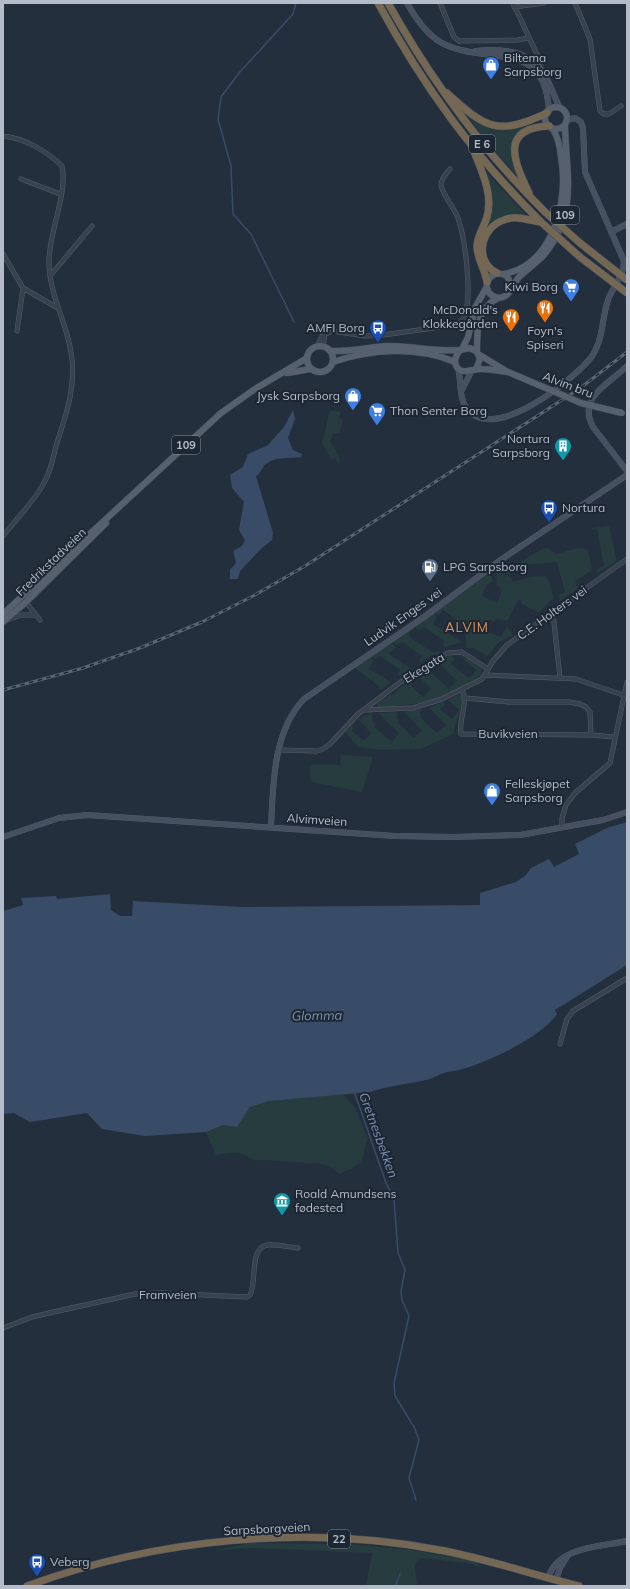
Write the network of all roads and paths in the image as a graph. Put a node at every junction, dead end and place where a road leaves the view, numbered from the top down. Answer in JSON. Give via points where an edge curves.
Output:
{"nodes":[{"id":1,"x":378,"y":3,"type":"edge"},
{"id":2,"x":388,"y":3,"type":"edge"},
{"id":3,"x":407,"y":3,"type":"edge"},
{"id":4,"x":440,"y":3,"type":"edge"},
{"id":5,"x":544,"y":3,"type":"edge"},
{"id":6,"x":575,"y":3,"type":"edge"},
{"id":7,"x":514,"y":5,"type":"edge"},
{"id":8,"x":528,"y":38,"type":"junction"},
{"id":9,"x":469,"y":51,"type":"junction"},
{"id":10,"x":540,"y":63,"type":"dead end"},
{"id":11,"x":437,"y":84,"type":"junction"},
{"id":12,"x":621,"y":106,"type":"dead end"},
{"id":13,"x":560,"y":108,"type":"junction"},
{"id":14,"x":548,"y":112,"type":"junction"},
{"id":15,"x":566,"y":122,"type":"junction"},
{"id":16,"x":550,"y":127,"type":"junction"},
{"id":17,"x":3,"y":136,"type":"edge"},
{"id":18,"x":473,"y":149,"type":"junction"},
{"id":19,"x":450,"y":170,"type":"dead end"},
{"id":20,"x":21,"y":179,"type":"dead end"},
{"id":21,"x":60,"y":194,"type":"junction"},
{"id":22,"x":532,"y":199,"type":"junction"},
{"id":23,"x":541,"y":222,"type":"junction"},
{"id":24,"x":627,"y":224,"type":"edge"},
{"id":25,"x":92,"y":226,"type":"dead end"},
{"id":26,"x":611,"y":232,"type":"junction"},
{"id":27,"x":3,"y":254,"type":"edge"},
{"id":28,"x":625,"y":261,"type":"edge"},
{"id":29,"x":500,"y":273,"type":"junction"},
{"id":30,"x":50,"y":276,"type":"junction"},
{"id":31,"x":627,"y":280,"type":"edge"},
{"id":32,"x":486,"y":285,"type":"junction"},
{"id":33,"x":512,"y":287,"type":"junction"},
{"id":34,"x":24,"y":288,"type":"junction"},
{"id":35,"x":627,"y":293,"type":"edge"},
{"id":36,"x":498,"y":298,"type":"junction"},
{"id":37,"x":56,"y":307,"type":"junction"},
{"id":38,"x":18,"y":331,"type":"dead end"},
{"id":39,"x":320,"y":347,"type":"junction"},
{"id":40,"x":461,"y":349,"type":"junction"},
{"id":41,"x":330,"y":351,"type":"junction"},
{"id":42,"x":478,"y":353,"type":"junction"},
{"id":43,"x":308,"y":358,"type":"junction"},
{"id":44,"x":333,"y":362,"type":"junction"},
{"id":45,"x":457,"y":365,"type":"junction"},
{"id":46,"x":627,"y":366,"type":"edge"},
{"id":47,"x":311,"y":369,"type":"junction"},
{"id":48,"x":474,"y":370,"type":"junction"},
{"id":49,"x":508,"y":372,"type":"junction"},
{"id":50,"x":284,"y":373,"type":"junction"},
{"id":51,"x":462,"y":390,"type":"junction"},
{"id":52,"x":625,"y":413,"type":"edge"},
{"id":53,"x":627,"y":471,"type":"edge"},
{"id":54,"x":627,"y":475,"type":"edge"},
{"id":55,"x":112,"y":515,"type":"junction"},
{"id":56,"x":3,"y":536,"type":"edge"},
{"id":57,"x":627,"y":559,"type":"edge"},
{"id":58,"x":22,"y":596,"type":"junction"},
{"id":59,"x":26,"y":602,"type":"junction"},
{"id":60,"x":553,"y":613,"type":"junction"},
{"id":61,"x":3,"y":614,"type":"edge"},
{"id":62,"x":35,"y":615,"type":"junction"},
{"id":63,"x":40,"y":620,"type":"dead end"},
{"id":64,"x":3,"y":622,"type":"edge"},
{"id":65,"x":488,"y":670,"type":"junction"},
{"id":66,"x":485,"y":675,"type":"junction"},
{"id":67,"x":560,"y":678,"type":"junction"},
{"id":68,"x":627,"y":682,"type":"edge"},
{"id":69,"x":462,"y":690,"type":"junction"},
{"id":70,"x":624,"y":695,"type":"junction"},
{"id":71,"x":465,"y":698,"type":"junction"},
{"id":72,"x":364,"y":710,"type":"junction"},
{"id":73,"x":591,"y":735,"type":"junction"},
{"id":74,"x":615,"y":737,"type":"junction"},
{"id":75,"x":280,"y":750,"type":"junction"},
{"id":76,"x":627,"y":812,"type":"edge"},
{"id":77,"x":271,"y":827,"type":"junction"},
{"id":78,"x":562,"y":827,"type":"junction"},
{"id":79,"x":5,"y":836,"type":"edge"},
{"id":80,"x":627,"y":978,"type":"edge"},
{"id":81,"x":560,"y":1044,"type":"dead end"},
{"id":82,"x":298,"y":1248,"type":"dead end"},
{"id":83,"x":3,"y":1328,"type":"edge"},
{"id":84,"x":627,"y":1541,"type":"edge"},
{"id":85,"x":570,"y":1553,"type":"junction"},
{"id":86,"x":548,"y":1578,"type":"junction"},
{"id":87,"x":556,"y":1580,"type":"junction"},
{"id":88,"x":27,"y":1586,"type":"edge"},
{"id":89,"x":579,"y":1586,"type":"edge"}],
"edges":[{"from":1,"to":18,"type":"highway","number":"E 6","via":[[422,78]]},
{"from":2,"to":11,"type":"highway","number":"E 6"},
{"from":3,"to":9,"type":"street","via":[[432,36],[445,45]]},
{"from":4,"to":8,"type":"street","via":[[456,40],[489,42]]},
{"from":5,"to":7,"type":"street"},
{"from":6,"to":12,"type":"street","via":[[590,39],[600,111],[609,114]]},
{"from":7,"to":8,"type":"street"},
{"from":8,"to":10,"type":"street"},
{"from":9,"to":13,"type":"street","via":[[507,50],[529,58],[544,74]]},
{"from":9,"to":14,"type":"street","via":[[507,56],[534,70],[545,84]]},
{"from":11,"to":14,"type":"highway","number":"E 6","via":[[473,116],[489,125],[514,126]]},
{"from":11,"to":22,"type":"highway","number":"E 6","via":[[479,140]]},
{"from":13,"to":14,"type":"main road","via":[[553,108]]},
{"from":13,"to":15,"type":"main road","number":"109","via":[[566,113]]},
{"from":14,"to":16,"type":"main road","number":"109","via":[[546,120]]},
{"from":15,"to":16,"type":"main road","via":[[559,129]]},
{"from":15,"to":26,"type":"street","via":[[575,118],[581,122],[585,172]]},
{"from":15,"to":33,"type":"main road","number":"109","via":[[569,186],[564,220],[546,252]]},
{"from":16,"to":22,"type":"highway","number":"E 6","via":[[526,130],[515,144],[516,164]]},
{"from":16,"to":29,"type":"main road","number":"109","via":[[558,142],[563,170],[564,194],[559,218],[550,238],[532,259],[520,268]]},
{"from":17,"to":21,"type":"street","via":[[12,137],[40,150],[62,166]]},
{"from":18,"to":23,"type":"highway","number":"E 6"},
{"from":18,"to":32,"type":"highway","number":"E 6","via":[[488,192],[488,212],[477,247]]},
{"from":19,"to":39,"type":"street","via":[[441,185],[460,228],[468,286],[464,318],[455,325],[383,335],[354,335],[337,331],[325,334]]},
{"from":20,"to":21,"type":"street"},
{"from":21,"to":30,"type":"street","via":[[49,251]]},
{"from":22,"to":31,"type":"highway","number":"E 6","bridge":true,"via":[[580,243]]},
{"from":23,"to":29,"type":"highway","via":[[509,218],[498,222],[490,229],[483,242],[483,255],[486,264]]},
{"from":23,"to":35,"type":"highway","number":"E 6","bridge":true,"via":[[580,257]]},
{"from":24,"to":26,"type":"street"},
{"from":25,"to":30,"type":"street"},
{"from":26,"to":28,"type":"street"},
{"from":27,"to":34,"type":"street"},
{"from":28,"to":51,"type":"street","via":[[609,298],[597,347],[589,360],[559,388],[498,419],[481,418],[469,411],[464,404]]},
{"from":29,"to":32,"type":"main road","number":"109","via":[[490,276]]},
{"from":29,"to":33,"type":"main road","via":[[510,280]]},
{"from":30,"to":37,"type":"street"},
{"from":32,"to":36,"type":"main road","via":[[490,295]]},
{"from":32,"to":40,"type":"main road","number":"109","via":[[475,308],[468,337]]},
{"from":33,"to":36,"type":"main road","number":"109","via":[[507,296]]},
{"from":34,"to":37,"type":"street"},
{"from":34,"to":38,"type":"street"},
{"from":36,"to":42,"type":"main road","number":"109","via":[[488,304],[480,316],[476,338]]},
{"from":37,"to":56,"type":"street","via":[[72,357],[73,377],[69,401],[46,480]]},
{"from":39,"to":41,"type":"main road"},
{"from":39,"to":43,"type":"main road","number":"109","via":[[310,351]]},
{"from":40,"to":41,"type":"main road","number":"109","via":[[387,346],[343,352]]},
{"from":40,"to":42,"type":"main road","number":"109","via":[[470,348]]},
{"from":40,"to":45,"type":"main road","number":"109","via":[[456,356]]},
{"from":41,"to":44,"type":"main road"},
{"from":42,"to":48,"type":"main road","number":"109","via":[[480,363]]},
{"from":42,"to":49,"type":"main road","number":"109"},
{"from":43,"to":47,"type":"main road"},
{"from":43,"to":50,"type":"main road","name":"Fredrikstadveien","number":"109"},
{"from":44,"to":45,"type":"main road","number":"109","via":[[364,354],[396,352],[436,355]]},
{"from":44,"to":47,"type":"main road","number":"109","via":[[325,371],[317,372]]},
{"from":45,"to":48,"type":"main road","number":"109","via":[[464,372]]},
{"from":45,"to":51,"type":"street"},
{"from":46,"to":53,"type":"street","via":[[594,395],[588,409],[593,428]]},
{"from":47,"to":50,"type":"main road","name":"Fredrikstadveien","number":"109"},
{"from":48,"to":49,"type":"main road","number":"109"},
{"from":48,"to":51,"type":"street"},
{"from":49,"to":52,"type":"main road","name":"Alvim bru","number":"109","bridge":true,"via":[[581,403]]},
{"from":50,"to":55,"type":"main road","name":"Fredrikstadveien","number":"109","via":[[255,389],[222,413]]},
{"from":54,"to":75,"type":"street","name":"Ludvik Enges vei","via":[[310,694],[289,718]]},
{"from":55,"to":58,"type":"main road","name":"Fredrikstadveien","number":"109"},
{"from":55,"to":59,"type":"main road","name":"Fredrikstadveien","number":"109","via":[[103,527]]},
{"from":57,"to":60,"type":"street","name":"C.E. Holters vei"},
{"from":58,"to":59,"type":"street"},
{"from":58,"to":61,"type":"main road","name":"Fredrikstadveien","number":"109"},
{"from":59,"to":62,"type":"street"},
{"from":59,"to":64,"type":"main road","name":"Fredrikstadveien","number":"109"},
{"from":60,"to":65,"type":"street","name":"C.E. Holters vei","via":[[507,645]]},
{"from":60,"to":67,"type":"street"},
{"from":62,"to":63,"type":"street"},
{"from":62,"to":64,"type":"street","via":[[22,615]]},
{"from":65,"to":66,"type":"street","name":"C.E. Holters vei"},
{"from":65,"to":72,"type":"street","name":"Ekegata","via":[[462,652],[447,653],[402,681]]},
{"from":66,"to":67,"type":"street"},
{"from":66,"to":69,"type":"street"},
{"from":67,"to":70,"type":"street","via":[[576,679]]},
{"from":68,"to":70,"type":"street"},
{"from":69,"to":71,"type":"street"},
{"from":69,"to":72,"type":"street","via":[[424,706]]},
{"from":70,"to":74,"type":"street"},
{"from":71,"to":73,"type":"street","via":[[580,704],[590,712]]},
{"from":71,"to":73,"type":"street","name":"Buvikveien","via":[[460,722],[461,734]]},
{"from":72,"to":75,"type":"street","name":"Ekegata","via":[[323,749]]},
{"from":73,"to":74,"type":"street","name":"Buvikveien"},
{"from":74,"to":78,"type":"street","via":[[610,763],[575,793],[566,805]]},
{"from":75,"to":77,"type":"street","name":"Ludvik Enges vei","via":[[272,782]]},
{"from":76,"to":78,"type":"street","name":"Alvimveien","via":[[602,820]]},
{"from":77,"to":78,"type":"street","name":"Alvimveien","via":[[395,836],[453,837],[520,835]]},
{"from":77,"to":79,"type":"street","name":"Alvimveien","via":[[78,816],[50,821]]},
{"from":80,"to":81,"type":"street","via":[[573,1011],[567,1019]]},
{"from":82,"to":83,"type":"street","name":"Framveien","via":[[267,1245],[262,1247],[256,1256],[253,1289],[247,1297],[161,1292],[135,1294],[58,1310]]},
{"from":84,"to":85,"type":"street"},
{"from":85,"to":86,"type":"street","via":[[555,1565]]},
{"from":85,"to":87,"type":"street"},
{"from":86,"to":87,"type":"highway","name":"Sarpsborgveien","number":"22"},
{"from":86,"to":88,"type":"highway","name":"Sarpsborgveien","number":"22","via":[[475,1557],[413,1546],[349,1539],[282,1538],[166,1550],[69,1571]]},
{"from":87,"to":89,"type":"highway","name":"Sarpsborgveien","number":"22"}]}
